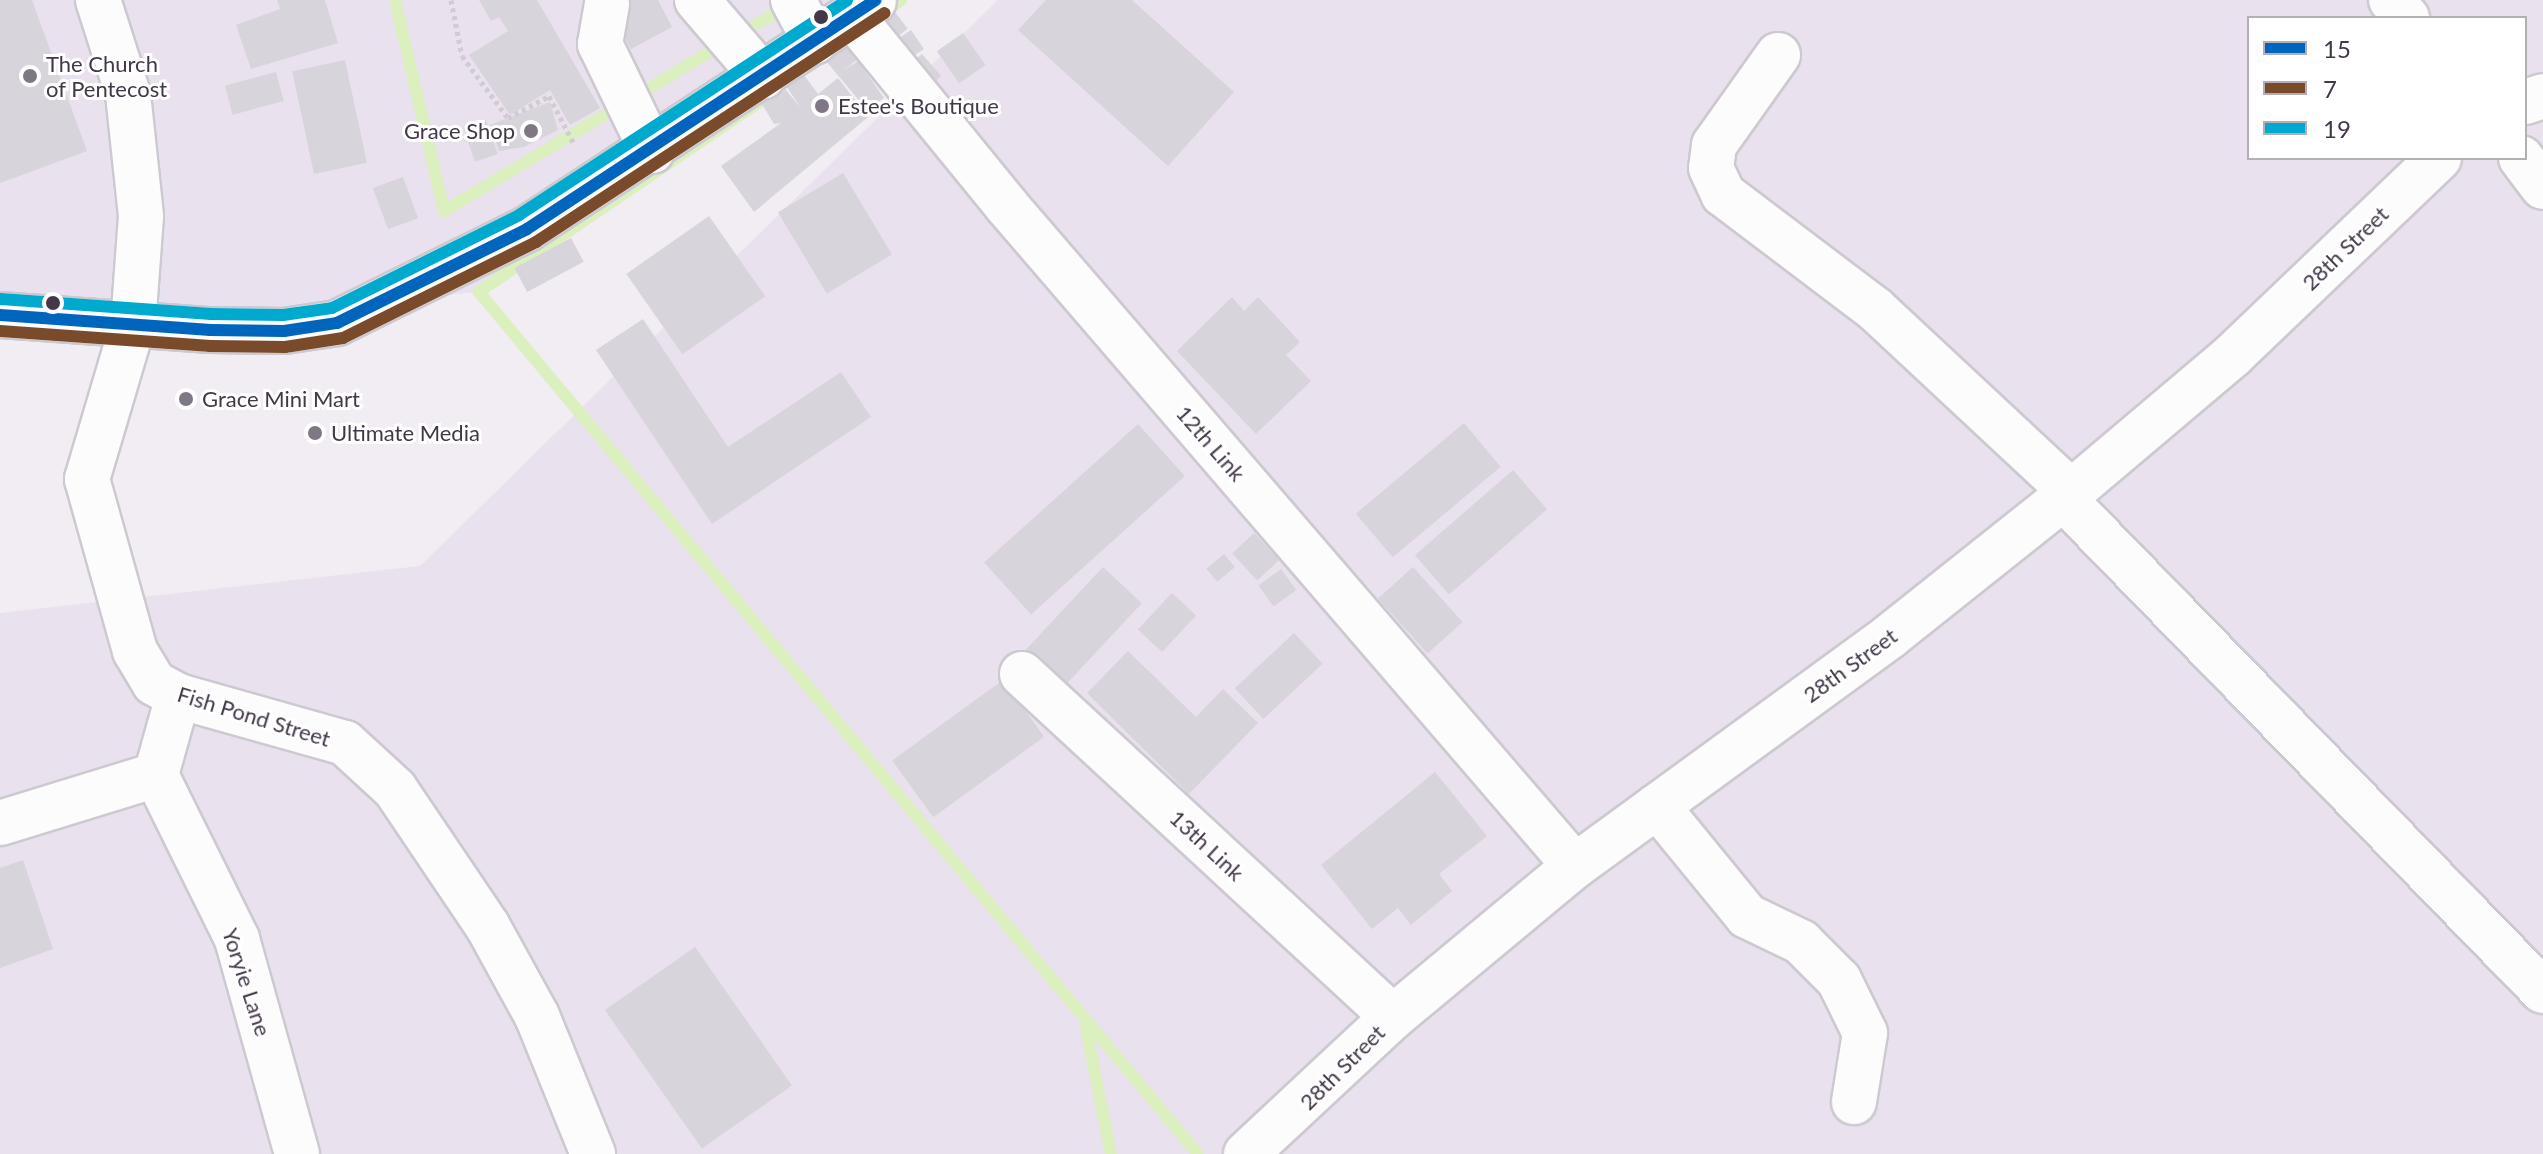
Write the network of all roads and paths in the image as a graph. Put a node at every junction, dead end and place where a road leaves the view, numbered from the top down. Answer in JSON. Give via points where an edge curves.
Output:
{"nodes":[{"id":1,"x":98,"y":0,"type":"edge"},
{"id":2,"x":451,"y":0,"type":"edge"},
{"id":3,"x":697,"y":0,"type":"edge"},
{"id":4,"x":793,"y":0,"type":"edge"},
{"id":5,"x":2391,"y":0,"type":"edge"},
{"id":6,"x":607,"y":4,"type":"dead end"},
{"id":7,"x":864,"y":8,"type":"edge"},
{"id":8,"x":2405,"y":16,"type":"edge"},
{"id":9,"x":815,"y":41,"type":"junction"},
{"id":10,"x":1778,"y":55,"type":"dead end"},
{"id":11,"x":763,"y":77,"type":"junction"},
{"id":12,"x":652,"y":151,"type":"junction"},
{"id":13,"x":2437,"y":160,"type":"edge"},
{"id":14,"x":2523,"y":160,"type":"edge"},
{"id":15,"x":596,"y":186,"type":"junction"},
{"id":16,"x":2543,"y":187,"type":"edge"},
{"id":17,"x":0,"y":315,"type":"edge"},
{"id":18,"x":133,"y":324,"type":"junction"},
{"id":19,"x":2067,"y":495,"type":"junction"},
{"id":20,"x":1022,"y":674,"type":"dead end"},
{"id":21,"x":178,"y":696,"type":"junction"},
{"id":22,"x":156,"y":775,"type":"junction"},
{"id":23,"x":1657,"y":806,"type":"junction"},
{"id":24,"x":0,"y":823,"type":"edge"},
{"id":25,"x":1575,"y":866,"type":"junction"},
{"id":26,"x":2543,"y":991,"type":"edge"},
{"id":27,"x":1393,"y":1017,"type":"junction"},
{"id":28,"x":1854,"y":1102,"type":"dead end"},
{"id":29,"x":1262,"y":1151,"type":"edge"},
{"id":30,"x":297,"y":1154,"type":"edge"},
{"id":31,"x":593,"y":1154,"type":"edge"}],
"edges":[{"from":1,"to":18,"type":"street","name":"Fish Pond Street","via":[[128,94],[141,216]]},
{"from":2,"to":15,"type":"path","via":[[462,56],[508,118],[549,96]]},
{"from":3,"to":11,"type":"street"},
{"from":4,"to":9,"type":"street"},
{"from":5,"to":8,"type":"street"},
{"from":6,"to":12,"type":"street","via":[[600,44]]},
{"from":7,"to":9,"type":"street"},
{"from":7,"to":25,"type":"street","name":"12th Link","via":[[1006,205]]},
{"from":9,"to":11,"type":"street"},
{"from":10,"to":19,"type":"street","via":[[1714,145],[1711,168],[1723,194],[1875,309]]},
{"from":11,"to":12,"type":"street"},
{"from":12,"to":15,"type":"street"},
{"from":13,"to":19,"type":"street","name":"28th Street","via":[[2233,355]]},
{"from":14,"to":16,"type":"street"},
{"from":15,"to":18,"type":"street","via":[[527,229],[387,303],[337,323],[284,331]]},
{"from":17,"to":18,"type":"street"},
{"from":18,"to":21,"type":"street","name":"Fish Pond Street","via":[[87,479],[135,651],[154,683]]},
{"from":19,"to":23,"type":"street","name":"28th Street","via":[[1890,636]]},
{"from":19,"to":26,"type":"street"},
{"from":20,"to":27,"type":"street","name":"13th Link"},
{"from":21,"to":22,"type":"street"},
{"from":21,"to":31,"type":"street","name":"Fish Pond Street","via":[[345,743],[395,789],[488,927],[537,1016]]},
{"from":22,"to":24,"type":"street"},
{"from":22,"to":30,"type":"street","name":"Yoryie Lane","via":[[237,939]]},
{"from":23,"to":25,"type":"street","name":"28th Street"},
{"from":23,"to":28,"type":"street","via":[[1747,916],[1801,942],[1839,980],[1865,1033]]},
{"from":25,"to":27,"type":"street","name":"28th Street"},
{"from":27,"to":29,"type":"street","name":"28th Street"}]}
